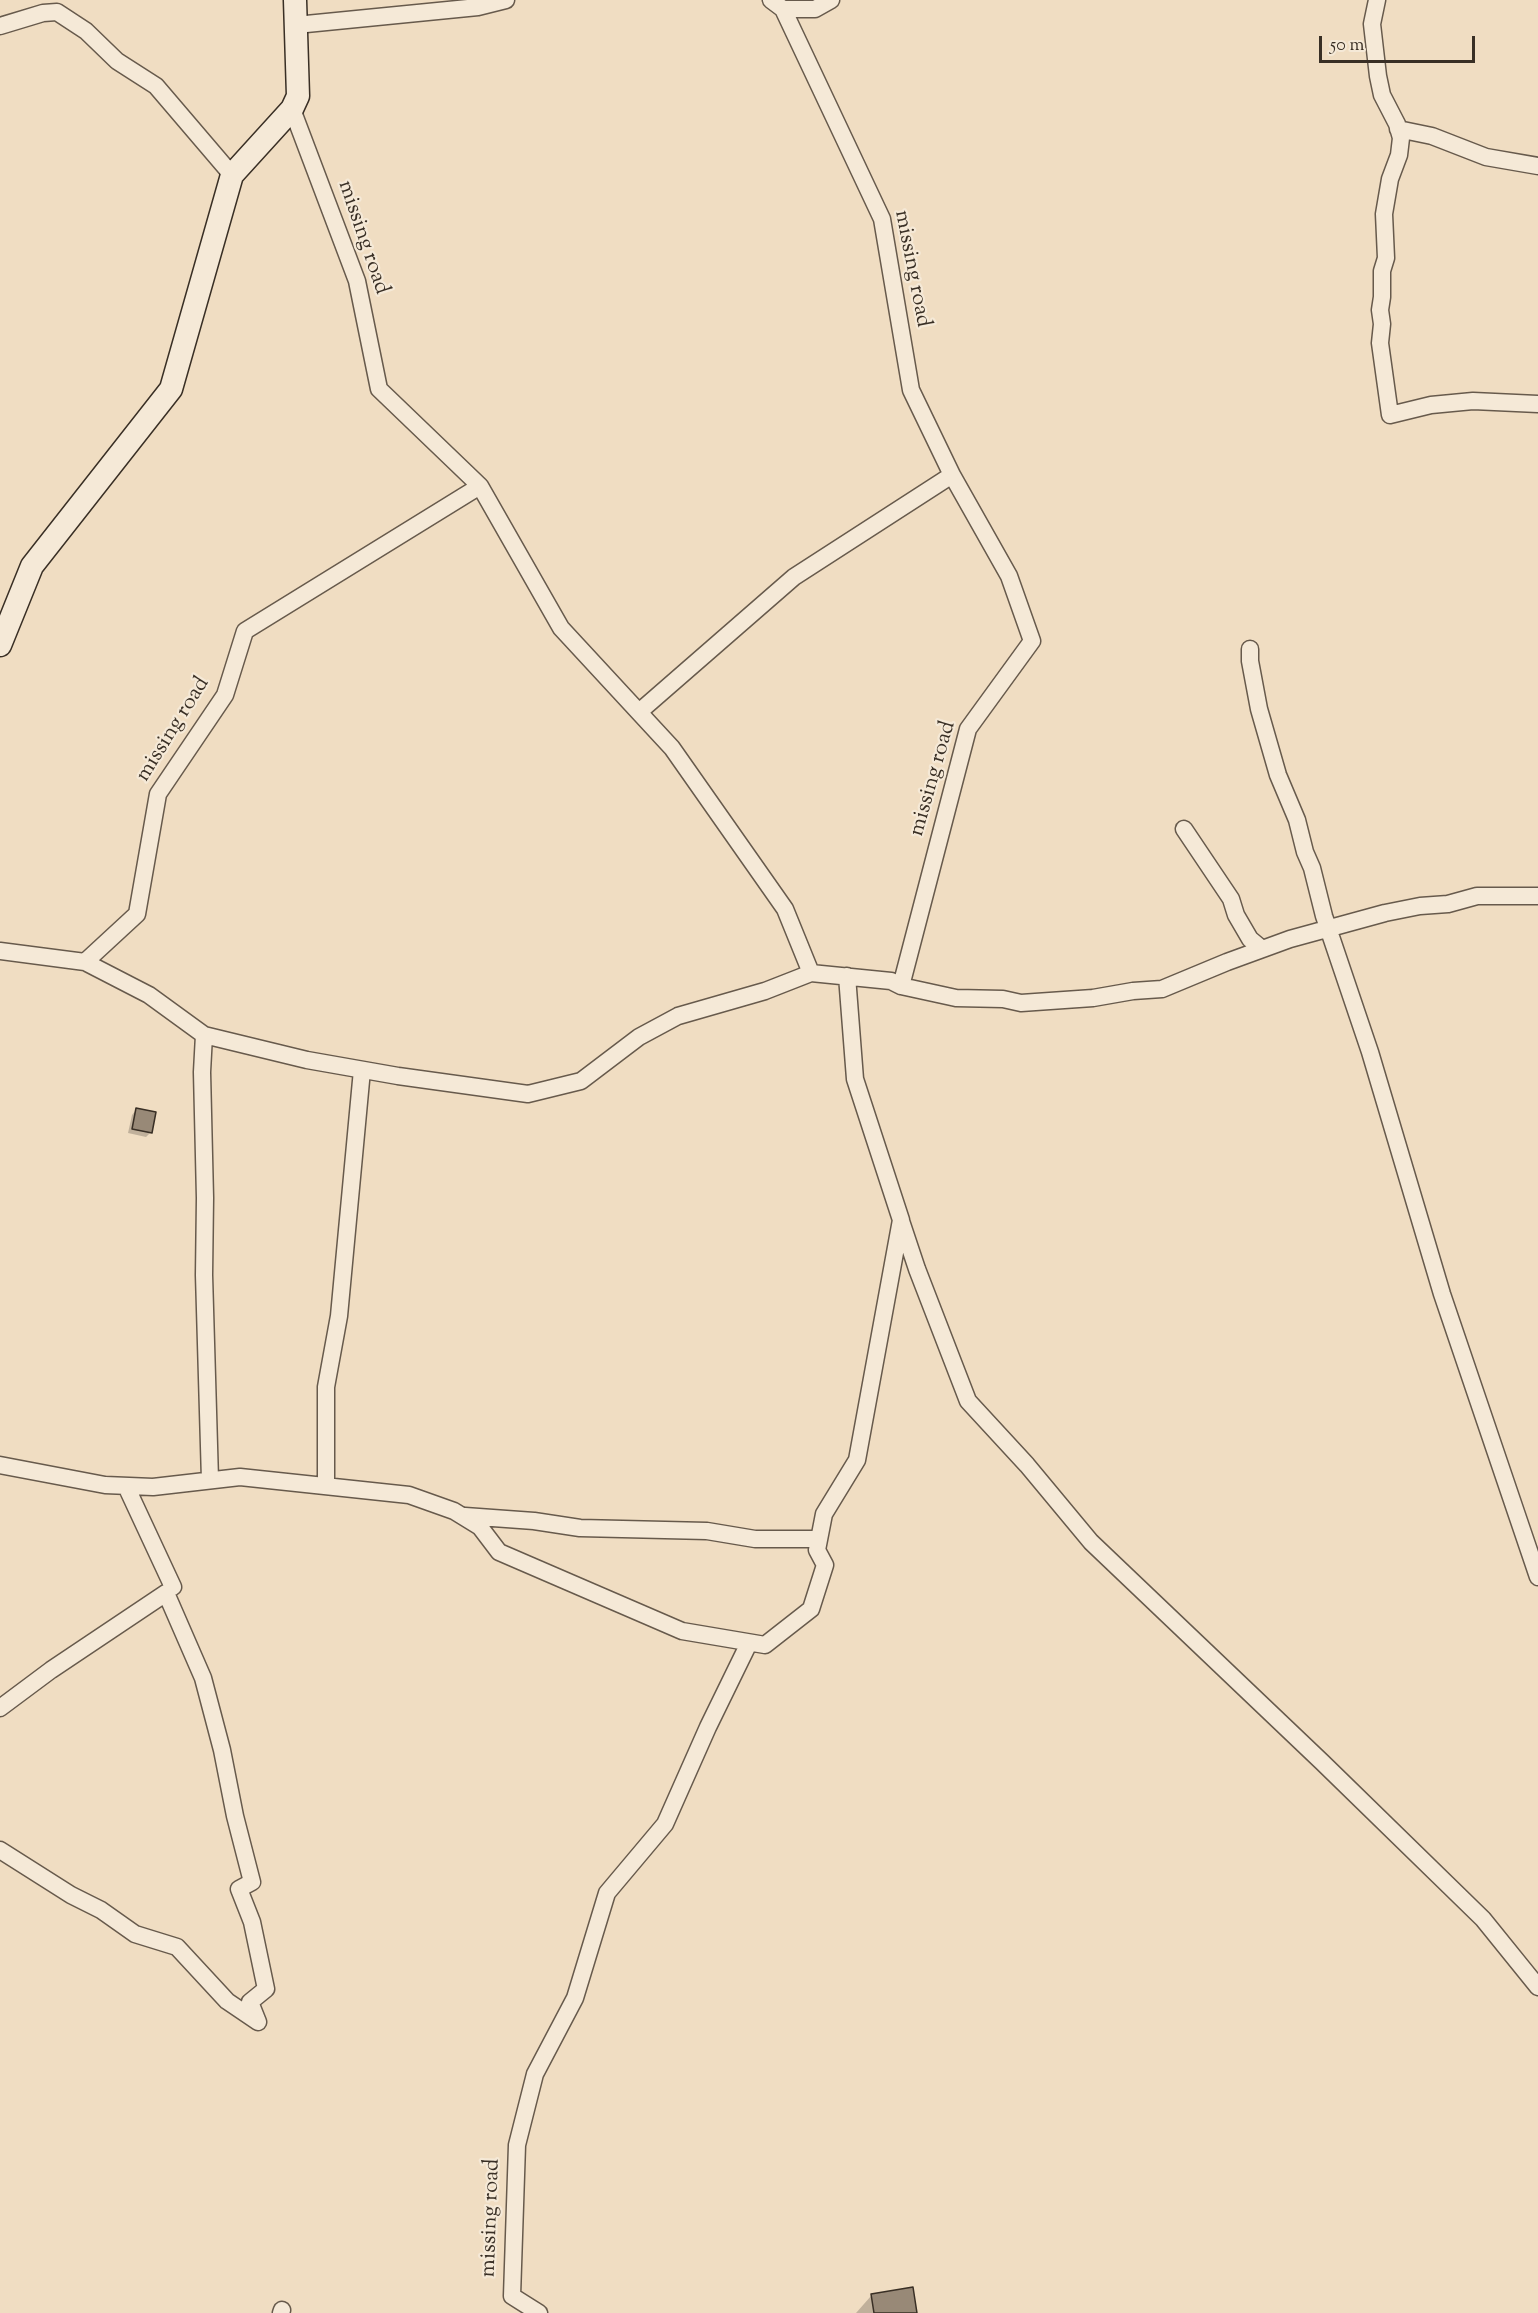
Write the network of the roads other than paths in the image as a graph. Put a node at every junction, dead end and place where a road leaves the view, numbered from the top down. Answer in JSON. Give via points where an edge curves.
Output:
{"nodes":[{"id":1,"x":295,"y":0,"type":"edge"},
{"id":2,"x":506,"y":0,"type":"edge"},
{"id":3,"x":831,"y":0,"type":"edge"},
{"id":4,"x":1377,"y":0,"type":"edge"},
{"id":5,"x":777,"y":5,"type":"edge"},
{"id":6,"x":296,"y":25,"type":"junction"},
{"id":7,"x":0,"y":26,"type":"edge"},
{"id":8,"x":292,"y":109,"type":"junction"},
{"id":9,"x":1398,"y":129,"type":"junction"},
{"id":10,"x":1538,"y":166,"type":"edge"},
{"id":11,"x":232,"y":176,"type":"junction"},
{"id":12,"x":1538,"y":404,"type":"edge"},
{"id":13,"x":952,"y":475,"type":"junction"},
{"id":14,"x":480,"y":486,"type":"junction"},
{"id":15,"x":0,"y":645,"type":"edge"},
{"id":16,"x":1250,"y":649,"type":"dead end"},
{"id":17,"x":639,"y":712,"type":"junction"},
{"id":18,"x":1184,"y":829,"type":"dead end"},
{"id":19,"x":1538,"y":896,"type":"edge"},
{"id":20,"x":1327,"y":928,"type":"junction"},
{"id":21,"x":1262,"y":949,"type":"junction"},
{"id":22,"x":0,"y":951,"type":"edge"},
{"id":23,"x":85,"y":962,"type":"junction"},
{"id":24,"x":811,"y":972,"type":"junction"},
{"id":25,"x":847,"y":976,"type":"junction"},
{"id":26,"x":901,"y":986,"type":"junction"},
{"id":27,"x":204,"y":1035,"type":"junction"},
{"id":28,"x":362,"y":1070,"type":"junction"},
{"id":29,"x":901,"y":1220,"type":"junction"},
{"id":30,"x":0,"y":1464,"type":"edge"},
{"id":31,"x":210,"y":1480,"type":"junction"},
{"id":32,"x":126,"y":1486,"type":"junction"},
{"id":33,"x":326,"y":1486,"type":"junction"},
{"id":34,"x":461,"y":1516,"type":"junction"},
{"id":35,"x":819,"y":1539,"type":"junction"},
{"id":36,"x":1538,"y":1577,"type":"edge"},
{"id":37,"x":173,"y":1587,"type":"dead end"},
{"id":38,"x":749,"y":1643,"type":"junction"},
{"id":39,"x":0,"y":1708,"type":"edge"},
{"id":40,"x":0,"y":1850,"type":"edge"},
{"id":41,"x":1538,"y":1987,"type":"edge"},
{"id":42,"x":539,"y":2313,"type":"edge"}],
"edges":[{"from":1,"to":6,"type":"main road"},
{"from":2,"to":6,"type":"street","via":[[458,10]]},
{"from":3,"to":5,"type":"street","via":[[815,9]]},
{"from":4,"to":9,"type":"street","via":[[1372,24],[1378,76]]},
{"from":5,"to":13,"type":"street","name":"missing road","via":[[882,219],[911,390]]},
{"from":6,"to":8,"type":"main road","via":[[298,96]]},
{"from":7,"to":11,"type":"street","via":[[57,12],[117,61],[156,86]]},
{"from":8,"to":11,"type":"main road"},
{"from":8,"to":14,"type":"street","name":"missing road","via":[[357,281],[379,389]]},
{"from":9,"to":10,"type":"street","via":[[1432,136],[1486,157]]},
{"from":9,"to":12,"type":"street","via":[[1399,155],[1384,214],[1386,258],[1380,310],[1380,343],[1390,416],[1431,405]]},
{"from":11,"to":15,"type":"main road","via":[[171,388],[33,566]]},
{"from":13,"to":17,"type":"street","via":[[794,577]]},
{"from":13,"to":26,"type":"street","name":"missing road","via":[[1009,576],[1032,641],[968,729]]},
{"from":14,"to":17,"type":"street","name":"missing road","via":[[561,628]]},
{"from":14,"to":23,"type":"street","name":"missing road","via":[[245,631],[225,695],[158,794],[137,914]]},
{"from":16,"to":20,"type":"street","via":[[1259,709],[1312,868]]},
{"from":17,"to":24,"type":"street","name":"missing road","via":[[672,748],[785,909]]},
{"from":18,"to":21,"type":"street","via":[[1231,899],[1250,939]]},
{"from":19,"to":20,"type":"street","via":[[1477,896]]},
{"from":20,"to":21,"type":"street"},
{"from":20,"to":36,"type":"street","via":[[1370,1052],[1442,1294]]},
{"from":21,"to":26,"type":"street","via":[[1162,990],[1093,998],[1021,1003],[957,998]]},
{"from":22,"to":23,"type":"street"},
{"from":23,"to":27,"type":"street","via":[[149,995]]},
{"from":24,"to":25,"type":"street"},
{"from":24,"to":28,"type":"street","via":[[765,991],[678,1016],[639,1036],[581,1081],[528,1094]]},
{"from":25,"to":26,"type":"street","via":[[891,981]]},
{"from":25,"to":29,"type":"street","via":[[855,1079]]},
{"from":27,"to":28,"type":"street"},
{"from":27,"to":31,"type":"street","via":[[204,1275]]},
{"from":28,"to":33,"type":"street","via":[[339,1316],[326,1387]]},
{"from":29,"to":35,"type":"street","via":[[857,1460],[824,1514]]},
{"from":29,"to":41,"type":"street","via":[[968,1401],[1091,1542],[1483,1919]]},
{"from":30,"to":32,"type":"street"},
{"from":31,"to":32,"type":"street"},
{"from":31,"to":33,"type":"street","via":[[240,1477]]},
{"from":32,"to":37,"type":"street"},
{"from":33,"to":34,"type":"street","via":[[409,1495]]},
{"from":34,"to":35,"type":"street","via":[[580,1528]]},
{"from":34,"to":38,"type":"street","via":[[480,1527],[499,1552],[682,1631]]},
{"from":35,"to":38,"type":"street","via":[[817,1550],[825,1565],[811,1609],[765,1645]]},
{"from":38,"to":42,"type":"street","name":"missing road","via":[[665,1824],[607,1893],[575,1998],[535,2074],[517,2145],[512,2296]]},
{"from":39,"to":40,"type":"street","via":[[166,1593],[203,1678],[252,1882],[239,1889],[252,1922],[266,1989],[250,2002],[258,2022],[227,2001],[177,1947],[135,1934]]}]}
